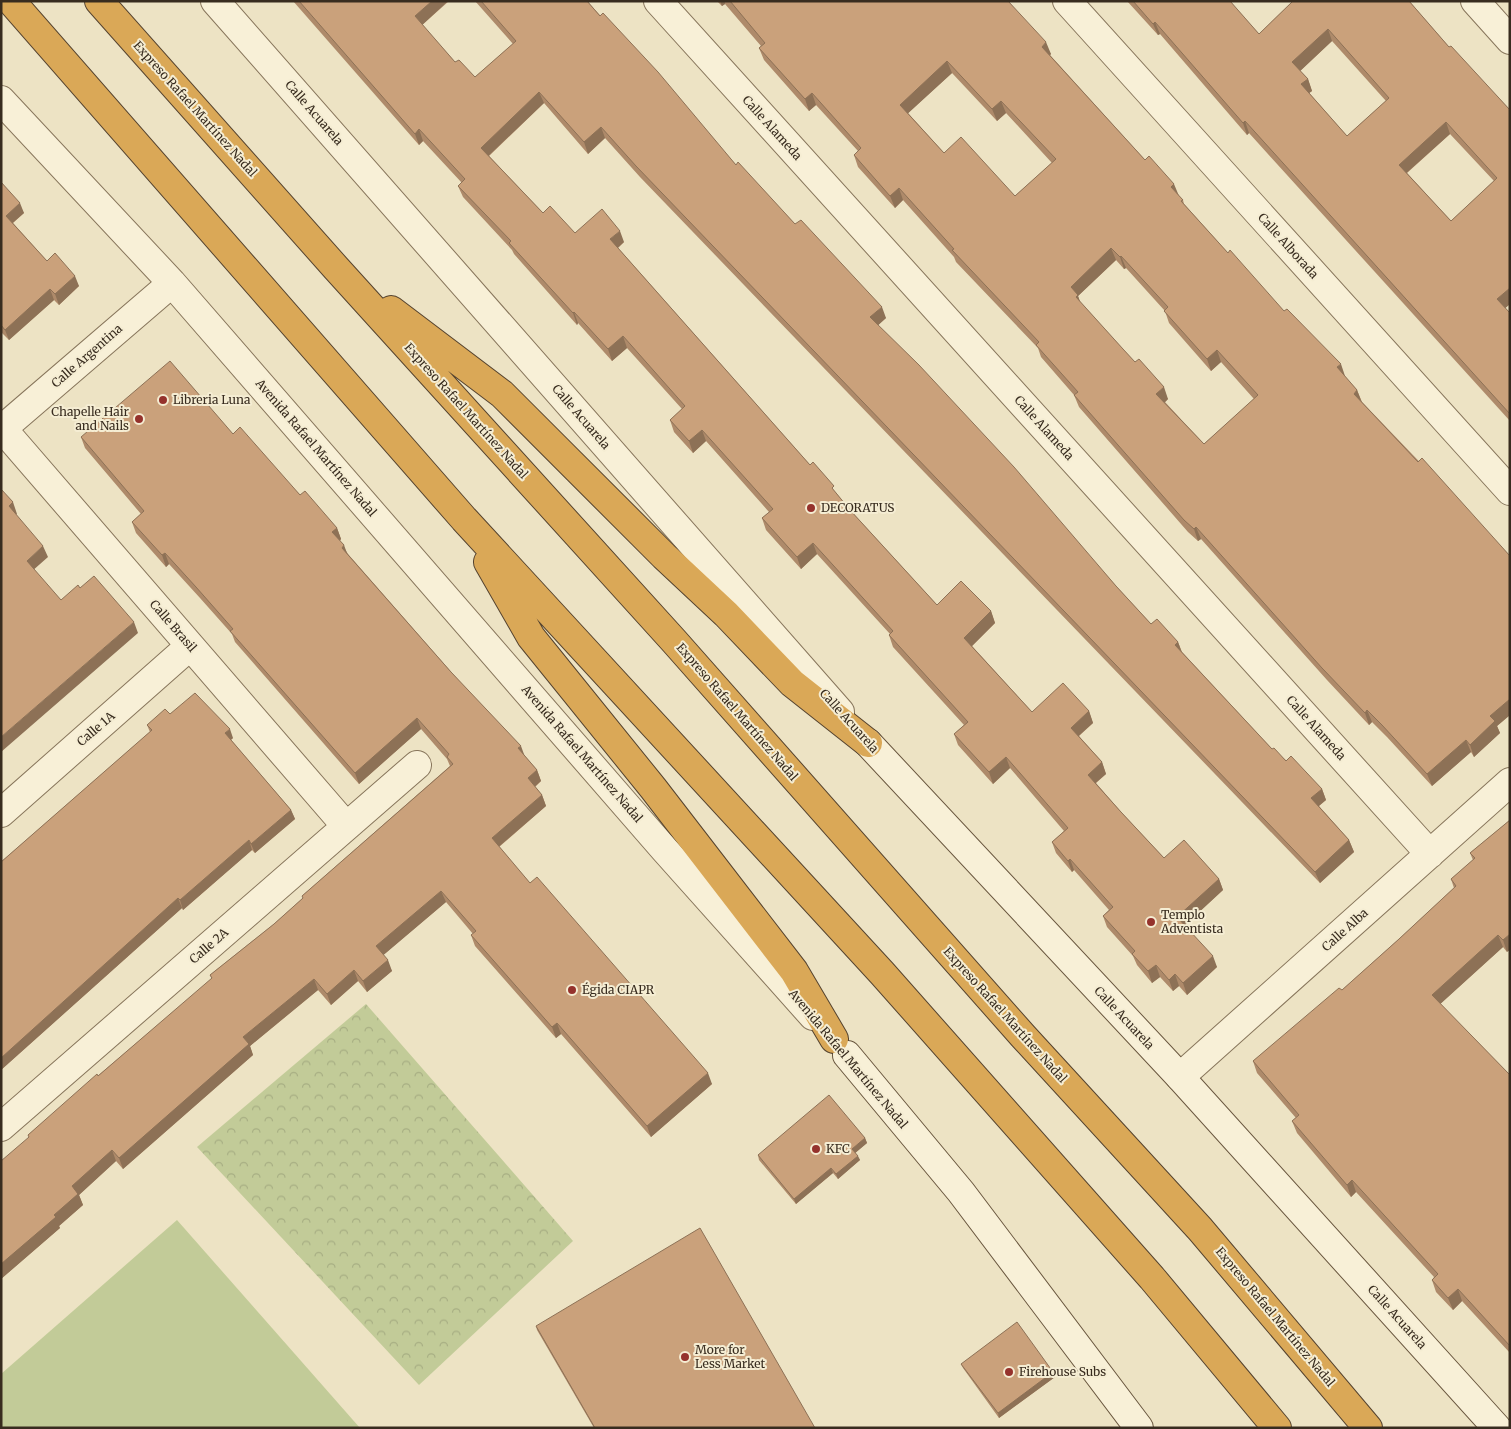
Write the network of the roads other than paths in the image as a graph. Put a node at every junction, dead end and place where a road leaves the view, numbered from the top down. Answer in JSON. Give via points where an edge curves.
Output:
{"nodes":[{"id":1,"x":11,"y":1,"type":"edge"},
{"id":2,"x":100,"y":1,"type":"edge"},
{"id":3,"x":215,"y":1,"type":"edge"},
{"id":4,"x":658,"y":1,"type":"edge"},
{"id":5,"x":1067,"y":1,"type":"edge"},
{"id":6,"x":1475,"y":1,"type":"edge"},
{"id":7,"x":1510,"y":40,"type":"edge"},
{"id":8,"x":1,"y":100,"type":"edge"},
{"id":9,"x":336,"y":268,"type":"junction"},
{"id":10,"x":172,"y":283,"type":"junction"},
{"id":11,"x":2,"y":428,"type":"edge"},
{"id":12,"x":1510,"y":491,"type":"edge"},
{"id":13,"x":464,"y":519,"type":"junction"},
{"id":14,"x":190,"y":646,"type":"junction"},
{"id":15,"x":868,"y":744,"type":"junction"},
{"id":16,"x":417,"y":765,"type":"dead end"},
{"id":17,"x":1510,"y":782,"type":"edge"},
{"id":18,"x":1,"y":812,"type":"edge"},
{"id":19,"x":346,"y":826,"type":"junction"},
{"id":20,"x":1430,"y":854,"type":"junction"},
{"id":21,"x":840,"y":1047,"type":"junction"},
{"id":22,"x":1180,"y":1077,"type":"junction"},
{"id":23,"x":1,"y":1127,"type":"edge"},
{"id":24,"x":1139,"y":1428,"type":"edge"},
{"id":25,"x":1277,"y":1428,"type":"edge"},
{"id":26,"x":1368,"y":1428,"type":"edge"},
{"id":27,"x":1497,"y":1428,"type":"edge"}],
"edges":[{"from":1,"to":13,"type":"highway"},
{"from":2,"to":9,"type":"highway","name":"Expreso Rafael Martínez Nadal"},
{"from":3,"to":15,"type":"street","name":"Calle Acuarela"},
{"from":4,"to":20,"type":"street","name":"Calle Alameda"},
{"from":5,"to":12,"type":"street","name":"Calle Alborada"},
{"from":6,"to":7,"type":"street"},
{"from":8,"to":10,"type":"street","name":"Avenida Rafael Martínez Nadal"},
{"from":9,"to":15,"type":"highway","via":[[502,394],[792,683]]},
{"from":9,"to":26,"type":"highway","name":"Expreso Rafael Martínez Nadal","via":[[674,641],[1023,1036],[1200,1229]]},
{"from":10,"to":11,"type":"street","name":"Calle Argentina"},
{"from":10,"to":21,"type":"street","name":"Avenida Rafael Martínez Nadal"},
{"from":11,"to":14,"type":"street","name":"Calle Brasil"},
{"from":13,"to":21,"type":"highway","via":[[530,637],[653,788],[794,971]]},
{"from":13,"to":25,"type":"highway","via":[[889,981],[1146,1271]]},
{"from":14,"to":18,"type":"street","name":"Calle 1A"},
{"from":14,"to":19,"type":"street","name":"Calle Brasil"},
{"from":15,"to":22,"type":"street","name":"Calle Acuarela"},
{"from":16,"to":19,"type":"street","name":"Calle 2A"},
{"from":17,"to":20,"type":"street","name":"Calle Alba"},
{"from":19,"to":23,"type":"street","name":"Calle 2A"},
{"from":20,"to":22,"type":"street","name":"Calle Alba"},
{"from":21,"to":24,"type":"street","name":"Avenida Rafael Martínez Nadal","via":[[961,1192]]},
{"from":22,"to":27,"type":"street","name":"Calle Acuarela"}]}
